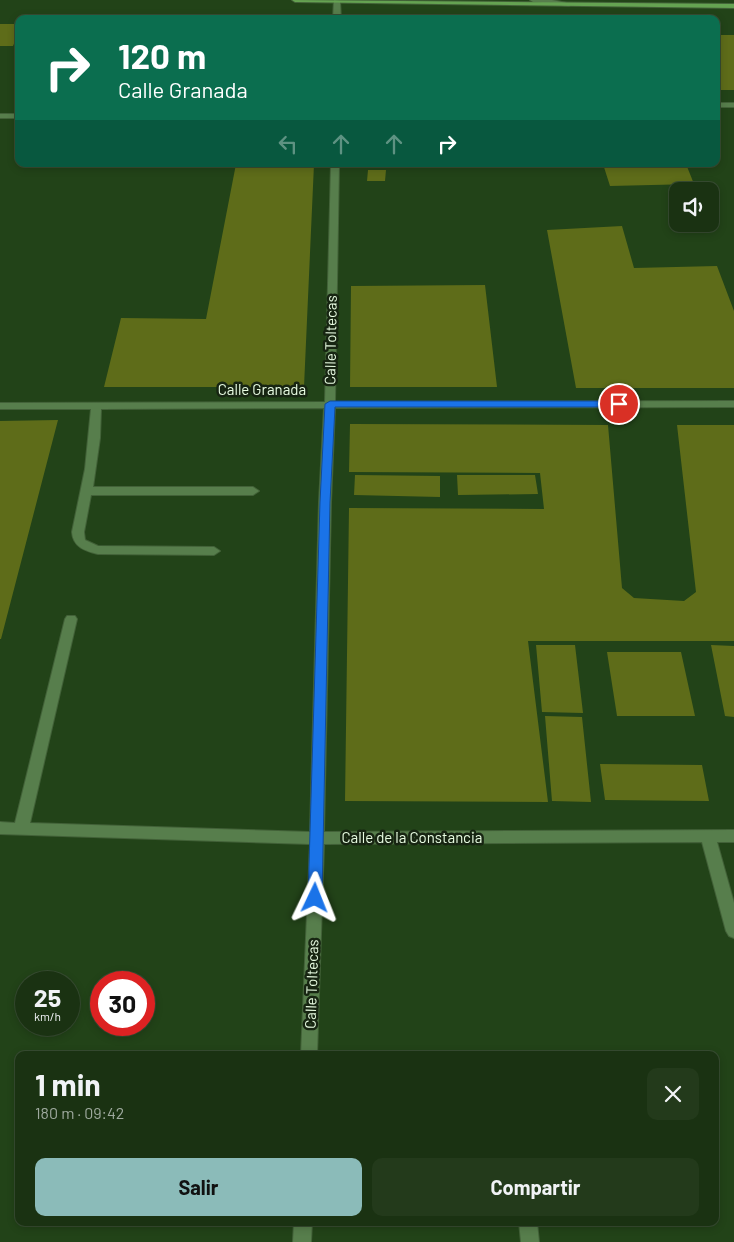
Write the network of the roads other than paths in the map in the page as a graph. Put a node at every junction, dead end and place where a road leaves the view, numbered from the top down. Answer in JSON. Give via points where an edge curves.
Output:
{"nodes":[{"id":1,"x":295,"y":0,"type":"edge"},
{"id":2,"x":533,"y":0,"type":"edge"},
{"id":3,"x":338,"y":1,"type":"edge"},
{"id":4,"x":451,"y":1,"type":"edge"},
{"id":5,"x":569,"y":4,"type":"junction"},
{"id":6,"x":734,"y":6,"type":"edge"},
{"id":7,"x":337,"y":15,"type":"edge"},
{"id":8,"x":720,"y":105,"type":"edge"},
{"id":9,"x":734,"y":105,"type":"edge"},
{"id":10,"x":0,"y":116,"type":"edge"},
{"id":11,"x":15,"y":116,"type":"edge"},
{"id":12,"x":335,"y":167,"type":"edge"},
{"id":13,"x":330,"y":404,"type":"junction"},
{"id":14,"x":734,"y":404,"type":"edge"},
{"id":15,"x":0,"y":406,"type":"edge"},
{"id":16,"x":96,"y":406,"type":"junction"},
{"id":17,"x":87,"y":491,"type":"junction"},
{"id":18,"x":253,"y":491,"type":"dead end"},
{"id":19,"x":214,"y":551,"type":"dead end"},
{"id":20,"x":71,"y":618,"type":"dead end"},
{"id":21,"x":0,"y":828,"type":"edge"},
{"id":22,"x":21,"y":829,"type":"junction"},
{"id":23,"x":708,"y":836,"type":"junction"},
{"id":24,"x":734,"y":836,"type":"edge"},
{"id":25,"x":317,"y":838,"type":"junction"},
{"id":26,"x":734,"y":931,"type":"edge"},
{"id":27,"x":309,"y":1051,"type":"edge"},
{"id":28,"x":303,"y":1226,"type":"edge"},
{"id":29,"x":528,"y":1226,"type":"edge"},
{"id":30,"x":302,"y":1242,"type":"edge"},
{"id":31,"x":530,"y":1242,"type":"edge"}],
"edges":[{"from":1,"to":3,"type":"main road"},
{"from":2,"to":5,"type":"street"},
{"from":3,"to":4,"type":"main road"},
{"from":3,"to":7,"type":"street"},
{"from":4,"to":5,"type":"main road"},
{"from":5,"to":6,"type":"main road"},
{"from":8,"to":9,"type":"street"},
{"from":10,"to":11,"type":"street"},
{"from":12,"to":13,"type":"street","name":"Calle Toltecas"},
{"from":13,"to":14,"type":"street","name":"Calle Granada"},
{"from":13,"to":16,"type":"street","name":"Calle Granada"},
{"from":13,"to":25,"type":"street","name":"Calle Toltecas"},
{"from":15,"to":16,"type":"street","name":"Calle Granada"},
{"from":16,"to":17,"type":"street"},
{"from":17,"to":18,"type":"street"},
{"from":17,"to":19,"type":"street","via":[[78,539],[90,549]]},
{"from":20,"to":22,"type":"street"},
{"from":21,"to":22,"type":"street","name":"Calle de la Constancia"},
{"from":22,"to":25,"type":"street","name":"Calle de la Constancia"},
{"from":23,"to":24,"type":"street","name":"Calle de la Constancia"},
{"from":23,"to":25,"type":"street","name":"Calle de la Constancia"},
{"from":23,"to":26,"type":"street"},
{"from":25,"to":27,"type":"street","name":"Calle Toltecas"},
{"from":28,"to":30,"type":"street"},
{"from":29,"to":31,"type":"street"}]}
